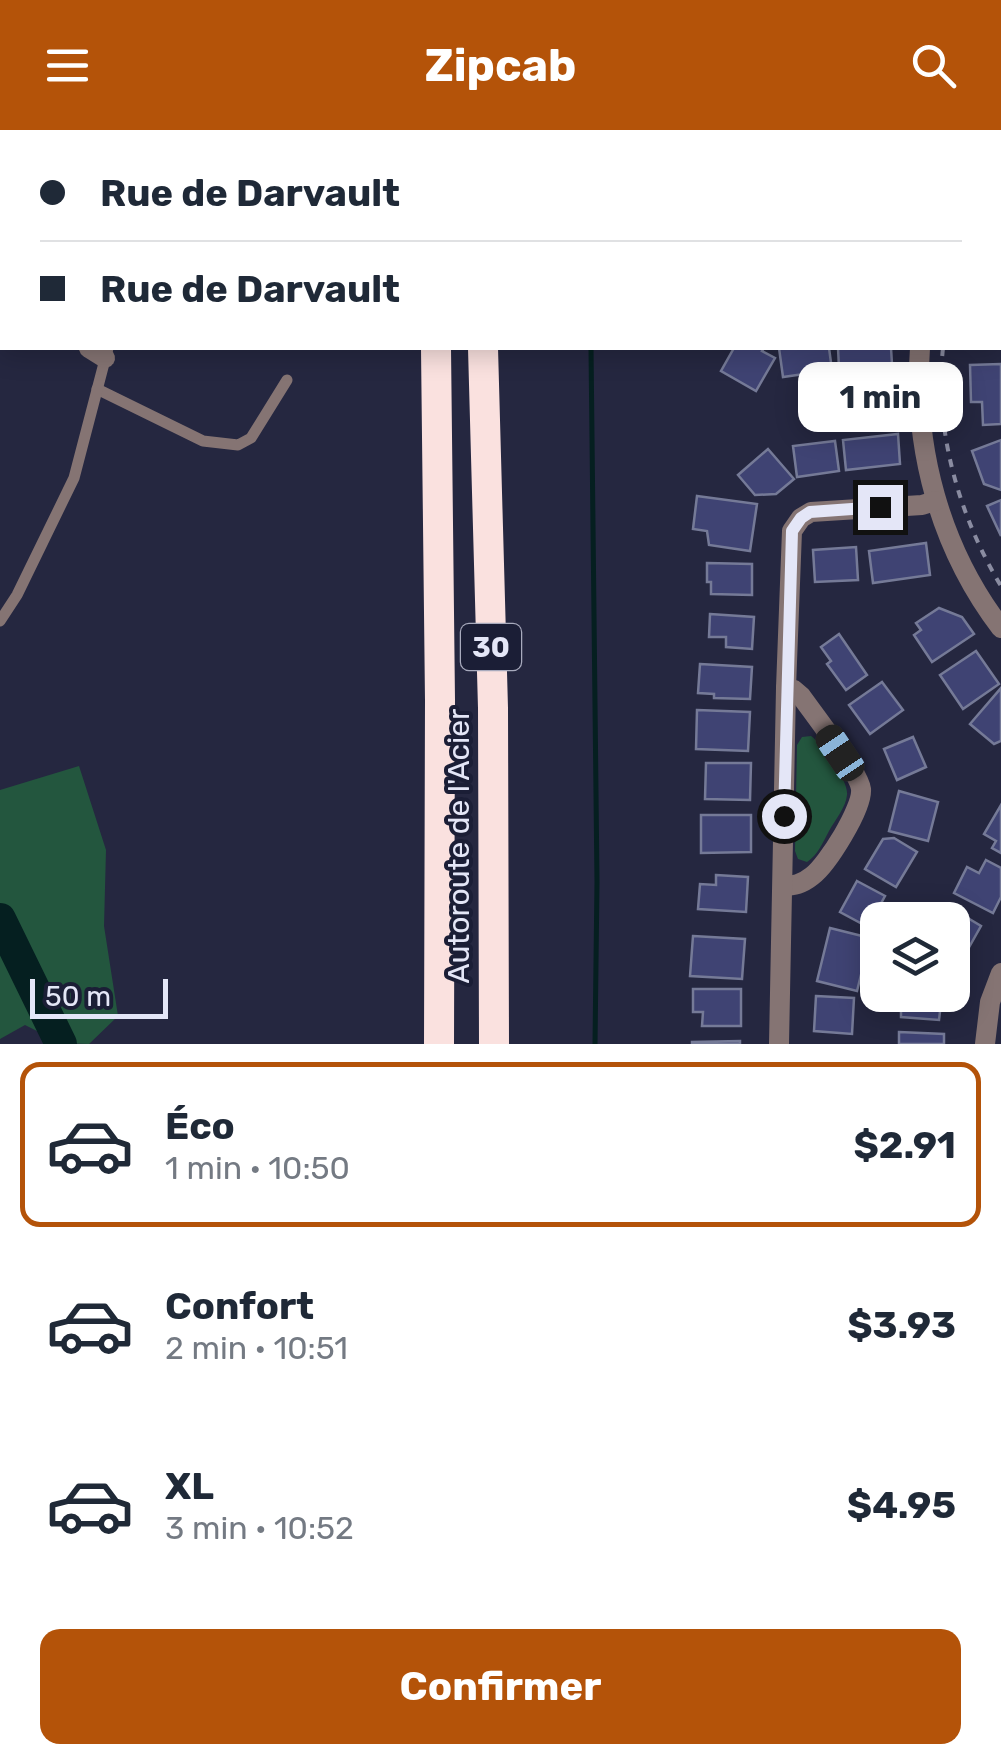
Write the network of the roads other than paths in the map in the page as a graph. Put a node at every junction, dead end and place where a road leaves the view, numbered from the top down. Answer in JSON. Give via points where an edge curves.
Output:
{"nodes":[{"id":1,"x":436,"y":350,"type":"edge"},
{"id":2,"x":483,"y":350,"type":"edge"},
{"id":3,"x":920,"y":350,"type":"edge"},
{"id":4,"x":101,"y":351,"type":"edge"},
{"id":5,"x":286,"y":380,"type":"dead end"},
{"id":6,"x":96,"y":388,"type":"junction"},
{"id":7,"x":935,"y":500,"type":"junction"},
{"id":8,"x":0,"y":621,"type":"edge"},
{"id":9,"x":1001,"y":628,"type":"edge"},
{"id":10,"x":786,"y":688,"type":"junction"},
{"id":11,"x":782,"y":886,"type":"junction"},
{"id":12,"x":1001,"y":973,"type":"edge"},
{"id":13,"x":439,"y":1044,"type":"edge"},
{"id":14,"x":494,"y":1044,"type":"edge"},
{"id":15,"x":779,"y":1044,"type":"edge"},
{"id":16,"x":986,"y":1044,"type":"edge"}],
"edges":[{"from":1,"to":13,"type":"highway","name":"Autoroute de l'Acier","number":"30"},
{"from":2,"to":14,"type":"highway","name":"Autoroute de l'Acier","number":"30"},
{"from":3,"to":7,"type":"street","via":[[921,424]]},
{"from":4,"to":6,"type":"lane"},
{"from":5,"to":6,"type":"lane","via":[[251,438],[238,445],[203,441]]},
{"from":6,"to":8,"type":"lane","via":[[74,478]]},
{"from":7,"to":9,"type":"street","via":[[962,565]]},
{"from":7,"to":10,"type":"street","via":[[815,511],[797,522]]},
{"from":10,"to":11,"type":"street"},
{"from":10,"to":11,"type":"street","via":[[801,696],[861,789],[852,818],[820,869],[799,884]]},
{"from":11,"to":15,"type":"street"},
{"from":12,"to":16,"type":"street"}]}
